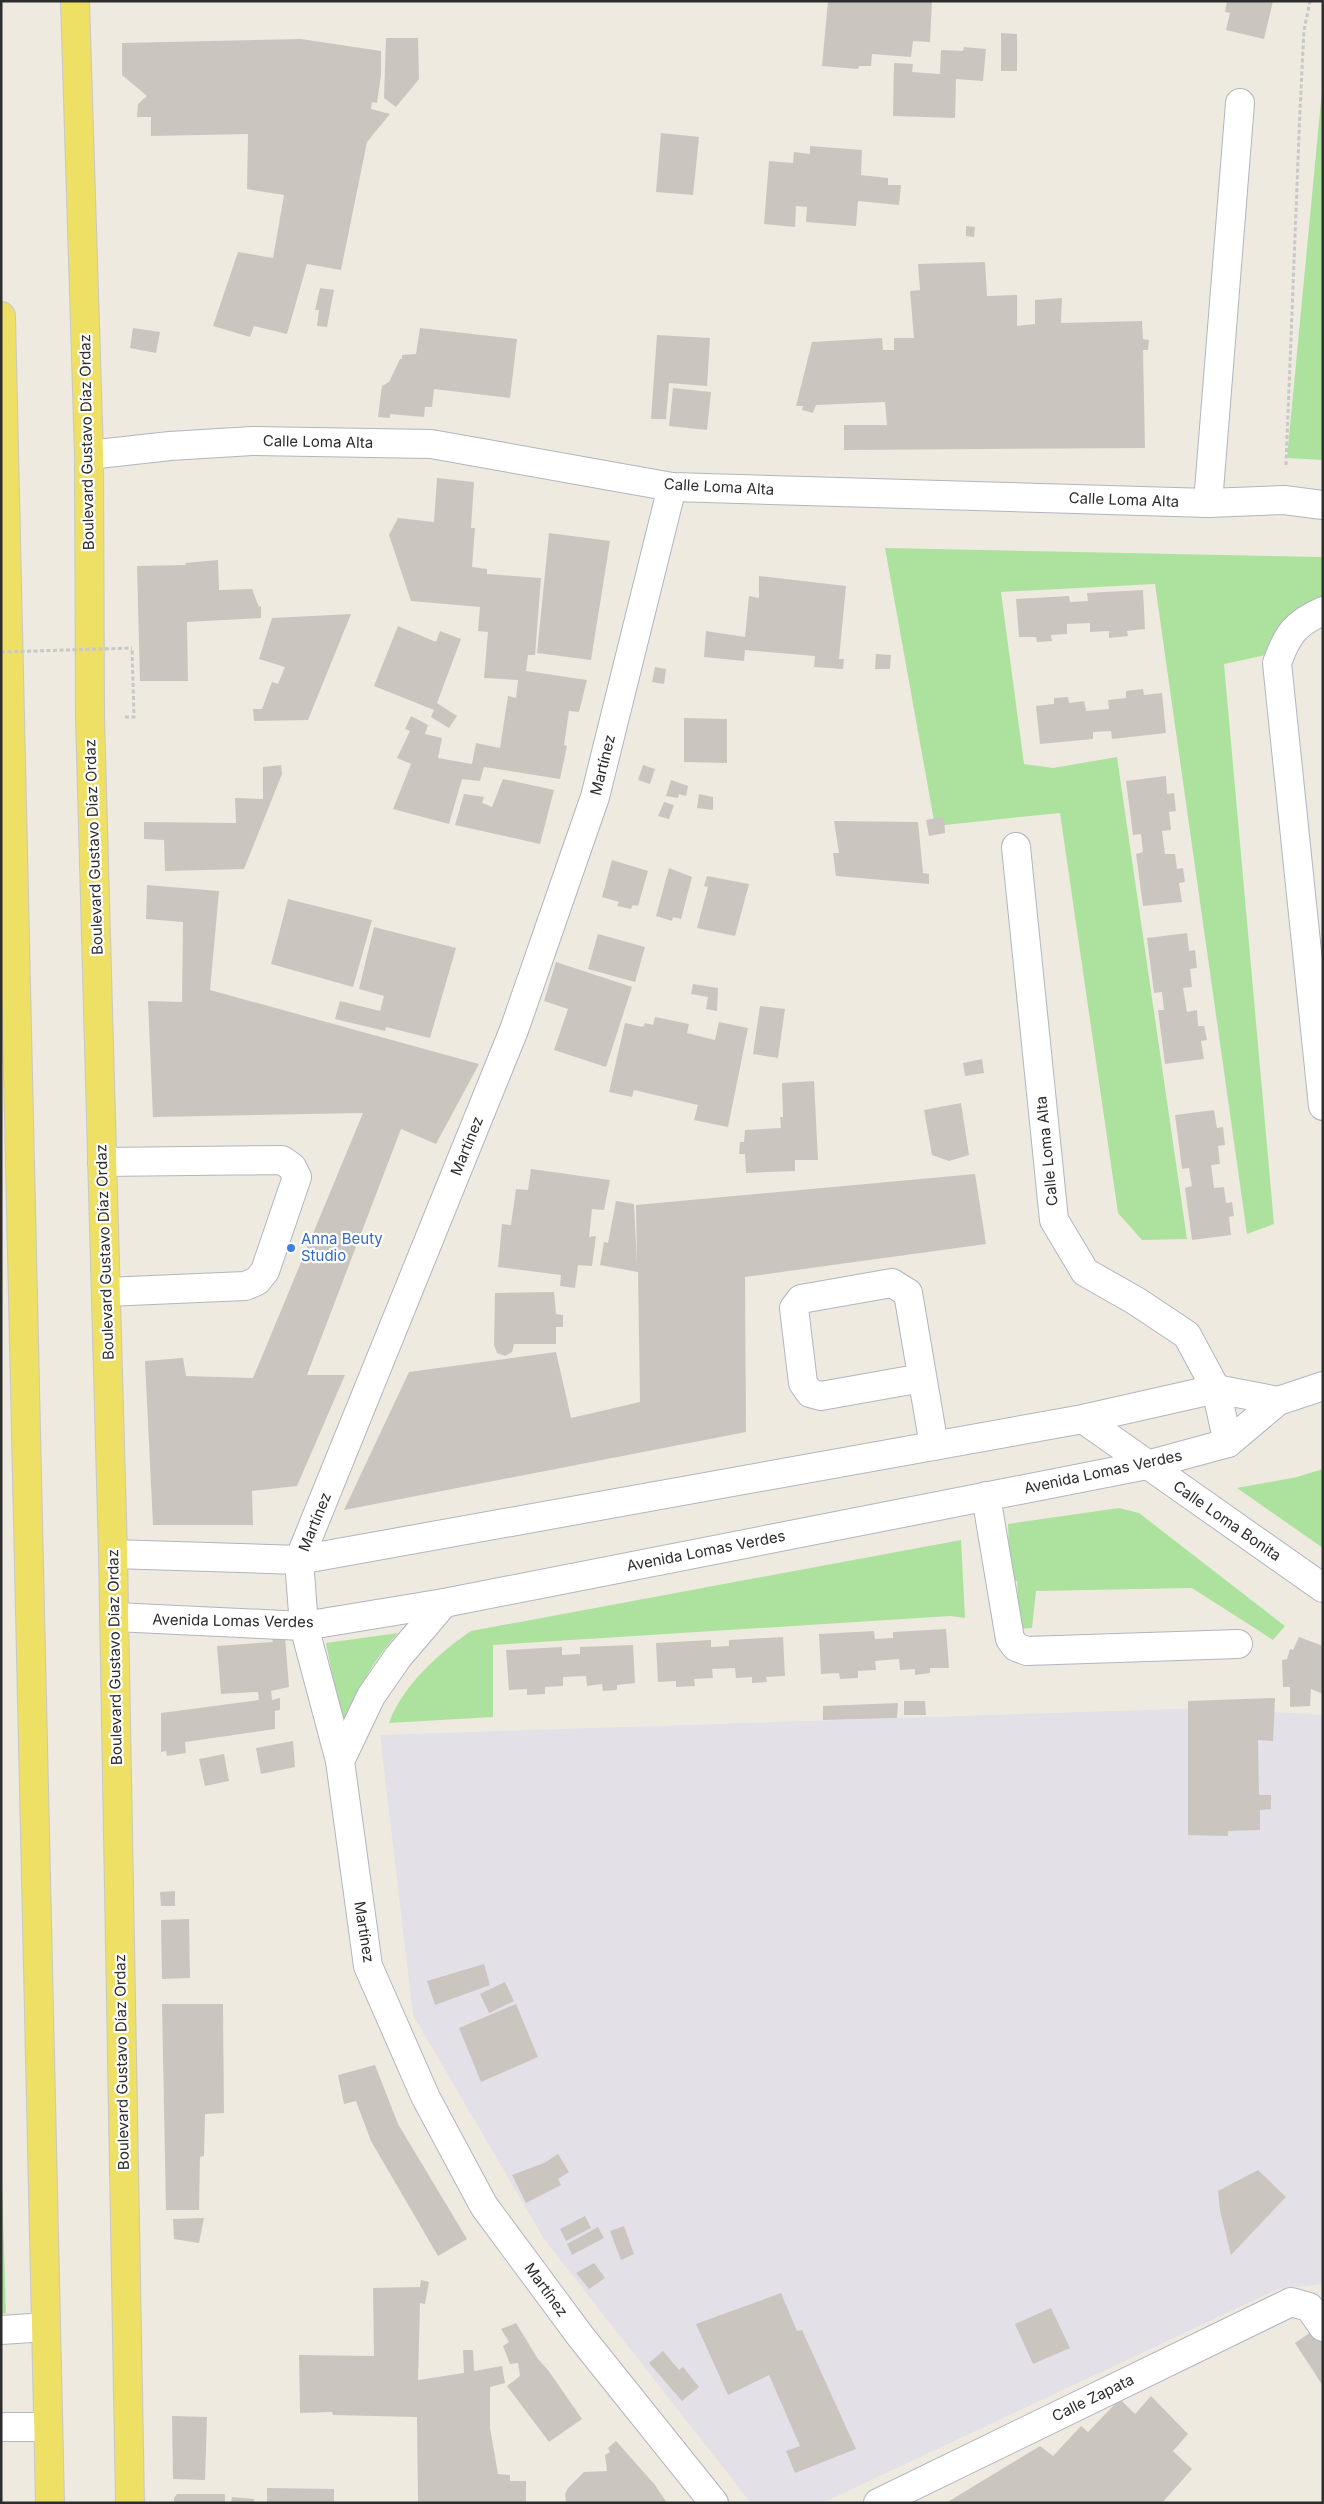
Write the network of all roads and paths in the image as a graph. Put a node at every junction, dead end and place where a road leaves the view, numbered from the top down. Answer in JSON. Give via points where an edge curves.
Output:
{"nodes":[{"id":1,"x":75,"y":1,"type":"edge"},
{"id":2,"x":1310,"y":1,"type":"edge"},
{"id":3,"x":1240,"y":103,"type":"dead end"},
{"id":4,"x":1,"y":316,"type":"edge"},
{"id":5,"x":89,"y":455,"type":"junction"},
{"id":6,"x":672,"y":487,"type":"junction"},
{"id":7,"x":1284,"y":500,"type":"junction"},
{"id":8,"x":1208,"y":503,"type":"junction"},
{"id":9,"x":1323,"y":505,"type":"edge"},
{"id":10,"x":1323,"y":611,"type":"edge"},
{"id":11,"x":1,"y":652,"type":"edge"},
{"id":12,"x":134,"y":717,"type":"dead end"},
{"id":13,"x":1016,"y":847,"type":"dead end"},
{"id":14,"x":1323,"y":1106,"type":"edge"},
{"id":15,"x":102,"y":1162,"type":"junction"},
{"id":16,"x":106,"y":1292,"type":"junction"},
{"id":17,"x":922,"y":1378,"type":"junction"},
{"id":18,"x":1323,"y":1386,"type":"edge"},
{"id":19,"x":1216,"y":1389,"type":"junction"},
{"id":20,"x":1278,"y":1401,"type":"junction"},
{"id":21,"x":1083,"y":1419,"type":"junction"},
{"id":22,"x":1228,"y":1443,"type":"junction"},
{"id":23,"x":934,"y":1446,"type":"junction"},
{"id":24,"x":1147,"y":1465,"type":"junction"},
{"id":25,"x":986,"y":1496,"type":"junction"},
{"id":26,"x":113,"y":1554,"type":"junction"},
{"id":27,"x":299,"y":1560,"type":"junction"},
{"id":28,"x":1323,"y":1588,"type":"edge"},
{"id":29,"x":444,"y":1603,"type":"junction"},
{"id":30,"x":115,"y":1617,"type":"junction"},
{"id":31,"x":304,"y":1626,"type":"junction"},
{"id":32,"x":1238,"y":1644,"type":"dead end"},
{"id":33,"x":340,"y":1761,"type":"junction"},
{"id":34,"x":1316,"y":2317,"type":"edge"},
{"id":35,"x":46,"y":2327,"type":"junction"},
{"id":36,"x":1,"y":2330,"type":"edge"},
{"id":37,"x":1,"y":2427,"type":"edge"},
{"id":38,"x":48,"y":2427,"type":"junction"},
{"id":39,"x":50,"y":2503,"type":"edge"},
{"id":40,"x":130,"y":2503,"type":"edge"},
{"id":41,"x":714,"y":2503,"type":"edge"},
{"id":42,"x":878,"y":2503,"type":"edge"}],
"edges":[{"from":1,"to":5,"type":"main road","name":"Boulevard Gustavo Díaz Ordaz"},
{"from":2,"to":7,"type":"path","via":[[1304,30]]},
{"from":3,"to":8,"type":"street"},
{"from":4,"to":35,"type":"main road"},
{"from":5,"to":6,"type":"street","name":"Calle Loma Alta","via":[[252,441],[432,444]]},
{"from":5,"to":15,"type":"main road","name":"Boulevard Gustavo Díaz Ordaz","via":[[90,718]]},
{"from":6,"to":8,"type":"street","name":"Calle Loma Alta"},
{"from":6,"to":27,"type":"street","name":"Martínez","via":[[596,797],[514,1030]]},
{"from":7,"to":8,"type":"street","name":"Calle Loma Alta"},
{"from":7,"to":9,"type":"street","name":"Calle Loma Alta"},
{"from":10,"to":14,"type":"street","via":[[1298,624],[1285,640],[1277,662]]},
{"from":11,"to":12,"type":"path","bridge":true,"via":[[132,648]]},
{"from":13,"to":19,"type":"street","name":"Calle Loma Alta","via":[[1054,1220],[1085,1272],[1187,1335]]},
{"from":15,"to":16,"type":"main road","name":"Boulevard Gustavo Díaz Ordaz"},
{"from":15,"to":16,"type":"street","via":[[282,1160],[292,1167],[297,1177],[264,1271],[257,1281],[245,1286]]},
{"from":16,"to":26,"type":"main road","name":"Boulevard Gustavo Díaz Ordaz"},
{"from":17,"to":17,"type":"street","via":[[908,1293],[901,1287],[892,1283],[810,1298],[802,1300],[794,1308],[802,1383],[810,1393],[821,1396]]},
{"from":17,"to":23,"type":"street"},
{"from":18,"to":20,"type":"street","name":"Avenida Lomas Verdes"},
{"from":19,"to":20,"type":"street","name":"Avenida Lomas Verdes"},
{"from":19,"to":21,"type":"street","name":"Avenida Lomas Verdes"},
{"from":19,"to":22,"type":"street","name":"Calle Loma Alta"},
{"from":20,"to":22,"type":"street","name":"Avenida Lomas Verdes"},
{"from":21,"to":23,"type":"street","name":"Avenida Lomas Verdes"},
{"from":21,"to":24,"type":"street","name":"Calle Loma Bonita"},
{"from":22,"to":24,"type":"street","name":"Avenida Lomas Verdes"},
{"from":23,"to":27,"type":"street","name":"Avenida Lomas Verdes"},
{"from":24,"to":25,"type":"street","name":"Avenida Lomas Verdes"},
{"from":24,"to":28,"type":"street","name":"Calle Loma Bonita"},
{"from":25,"to":29,"type":"street","name":"Avenida Lomas Verdes"},
{"from":25,"to":32,"type":"street","via":[[1010,1639],[1016,1647],[1027,1651]]},
{"from":26,"to":27,"type":"street","name":"Avenida Lomas Verdes"},
{"from":26,"to":30,"type":"main road","name":"Boulevard Gustavo Díaz Ordaz"},
{"from":27,"to":31,"type":"street","name":"Martínez"},
{"from":29,"to":31,"type":"street","name":"Avenida Lomas Verdes"},
{"from":29,"to":33,"type":"street","via":[[398,1657],[371,1696]]},
{"from":30,"to":31,"type":"street","name":"Avenida Lomas Verdes"},
{"from":30,"to":40,"type":"main road","name":"Boulevard Gustavo Díaz Ordaz"},
{"from":31,"to":33,"type":"street","name":"Martínez"},
{"from":33,"to":41,"type":"street","name":"Martínez","via":[[368,1966],[426,2098],[484,2206],[581,2337]]},
{"from":34,"to":42,"type":"street","name":"Calle Zapata","via":[[1291,2302]]},
{"from":35,"to":36,"type":"street"},
{"from":35,"to":38,"type":"main road"},
{"from":37,"to":38,"type":"street"},
{"from":38,"to":39,"type":"main road"}]}
